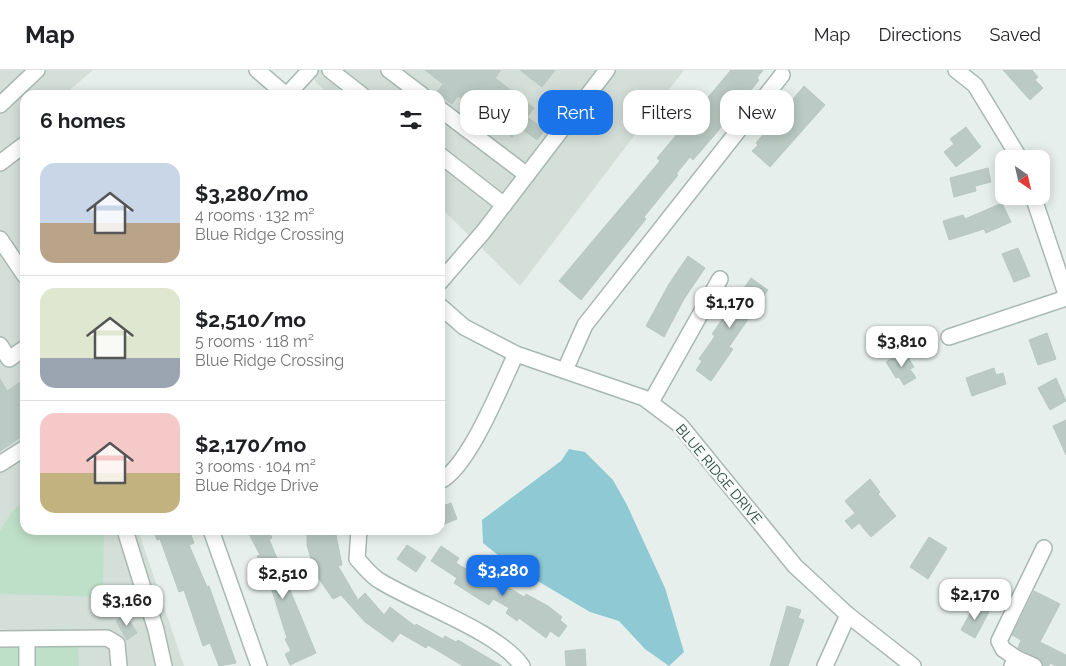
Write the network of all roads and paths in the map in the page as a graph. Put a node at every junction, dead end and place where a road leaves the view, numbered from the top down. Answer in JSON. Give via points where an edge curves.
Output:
{"nodes":[{"id":1,"x":37,"y":70,"type":"edge"},
{"id":2,"x":257,"y":70,"type":"edge"},
{"id":3,"x":310,"y":70,"type":"edge"},
{"id":4,"x":330,"y":70,"type":"edge"},
{"id":5,"x":389,"y":70,"type":"edge"},
{"id":6,"x":607,"y":70,"type":"edge"},
{"id":7,"x":956,"y":70,"type":"edge"},
{"id":8,"x":782,"y":76,"type":"dead end"},
{"id":9,"x":281,"y":90,"type":"edge"},
{"id":10,"x":292,"y":90,"type":"edge"},
{"id":11,"x":356,"y":90,"type":"edge"},
{"id":12,"x":415,"y":90,"type":"edge"},
{"id":13,"x":0,"y":105,"type":"edge"},
{"id":14,"x":445,"y":113,"type":"edge"},
{"id":15,"x":20,"y":148,"type":"edge"},
{"id":16,"x":1015,"y":150,"type":"edge"},
{"id":17,"x":445,"y":159,"type":"edge"},
{"id":18,"x":0,"y":163,"type":"edge"},
{"id":19,"x":527,"y":175,"type":"junction"},
{"id":20,"x":504,"y":205,"type":"junction"},
{"id":21,"x":1035,"y":205,"type":"edge"},
{"id":22,"x":0,"y":239,"type":"edge"},
{"id":23,"x":20,"y":269,"type":"edge"},
{"id":24,"x":445,"y":276,"type":"edge"},
{"id":25,"x":720,"y":279,"type":"dead end"},
{"id":26,"x":1066,"y":296,"type":"edge"},
{"id":27,"x":445,"y":310,"type":"edge"},
{"id":28,"x":949,"y":337,"type":"dead end"},
{"id":29,"x":0,"y":345,"type":"edge"},
{"id":30,"x":20,"y":351,"type":"edge"},
{"id":31,"x":516,"y":354,"type":"junction"},
{"id":32,"x":565,"y":370,"type":"junction"},
{"id":33,"x":651,"y":402,"type":"junction"},
{"id":34,"x":20,"y":451,"type":"edge"},
{"id":35,"x":0,"y":464,"type":"edge"},
{"id":36,"x":445,"y":477,"type":"edge"},
{"id":37,"x":127,"y":535,"type":"edge"},
{"id":38,"x":213,"y":535,"type":"edge"},
{"id":39,"x":359,"y":535,"type":"edge"},
{"id":40,"x":1044,"y":548,"type":"dead end"},
{"id":41,"x":848,"y":615,"type":"junction"},
{"id":42,"x":0,"y":639,"type":"edge"},
{"id":43,"x":27,"y":639,"type":"junction"},
{"id":44,"x":1014,"y":662,"type":"edge"},
{"id":45,"x":27,"y":666,"type":"edge"},
{"id":46,"x":119,"y":666,"type":"edge"},
{"id":47,"x":164,"y":666,"type":"edge"},
{"id":48,"x":259,"y":666,"type":"edge"},
{"id":49,"x":522,"y":666,"type":"edge"},
{"id":50,"x":826,"y":666,"type":"edge"},
{"id":51,"x":913,"y":666,"type":"edge"},
{"id":52,"x":1034,"y":666,"type":"edge"}],
"edges":[{"from":1,"to":13,"type":"street"},
{"from":2,"to":9,"type":"street"},
{"from":3,"to":10,"type":"street"},
{"from":4,"to":11,"type":"street"},
{"from":5,"to":12,"type":"street"},
{"from":6,"to":19,"type":"street"},
{"from":7,"to":16,"type":"street","via":[[975,85]]},
{"from":8,"to":32,"type":"street","via":[[585,325]]},
{"from":14,"to":19,"type":"street"},
{"from":15,"to":18,"type":"street"},
{"from":17,"to":20,"type":"street"},
{"from":19,"to":20,"type":"street"},
{"from":20,"to":24,"type":"street"},
{"from":21,"to":26,"type":"street"},
{"from":22,"to":23,"type":"street"},
{"from":25,"to":33,"type":"street"},
{"from":26,"to":28,"type":"street"},
{"from":27,"to":31,"type":"street","name":"BLUE RIDGE DRIVE","via":[[464,327]]},
{"from":29,"to":30,"type":"street","via":[[9,359]]},
{"from":31,"to":32,"type":"street","name":"BLUE RIDGE DRIVE"},
{"from":31,"to":36,"type":"street","via":[[458,467]]},
{"from":32,"to":33,"type":"street","name":"BLUE RIDGE DRIVE"},
{"from":33,"to":41,"type":"street","name":"BLUE RIDGE DRIVE","via":[[680,425],[795,566]]},
{"from":34,"to":35,"type":"street"},
{"from":37,"to":47,"type":"street"},
{"from":38,"to":48,"type":"street"},
{"from":39,"to":49,"type":"street","via":[[358,559],[378,580],[480,633],[514,654]]},
{"from":40,"to":44,"type":"street","via":[[999,641]]},
{"from":41,"to":50,"type":"street"},
{"from":41,"to":51,"type":"street","name":"BLUE RIDGE DRIVE"},
{"from":42,"to":43,"type":"street"},
{"from":43,"to":45,"type":"street"},
{"from":43,"to":46,"type":"street","via":[[107,638],[117,644]]},
{"from":44,"to":52,"type":"street"}]}
